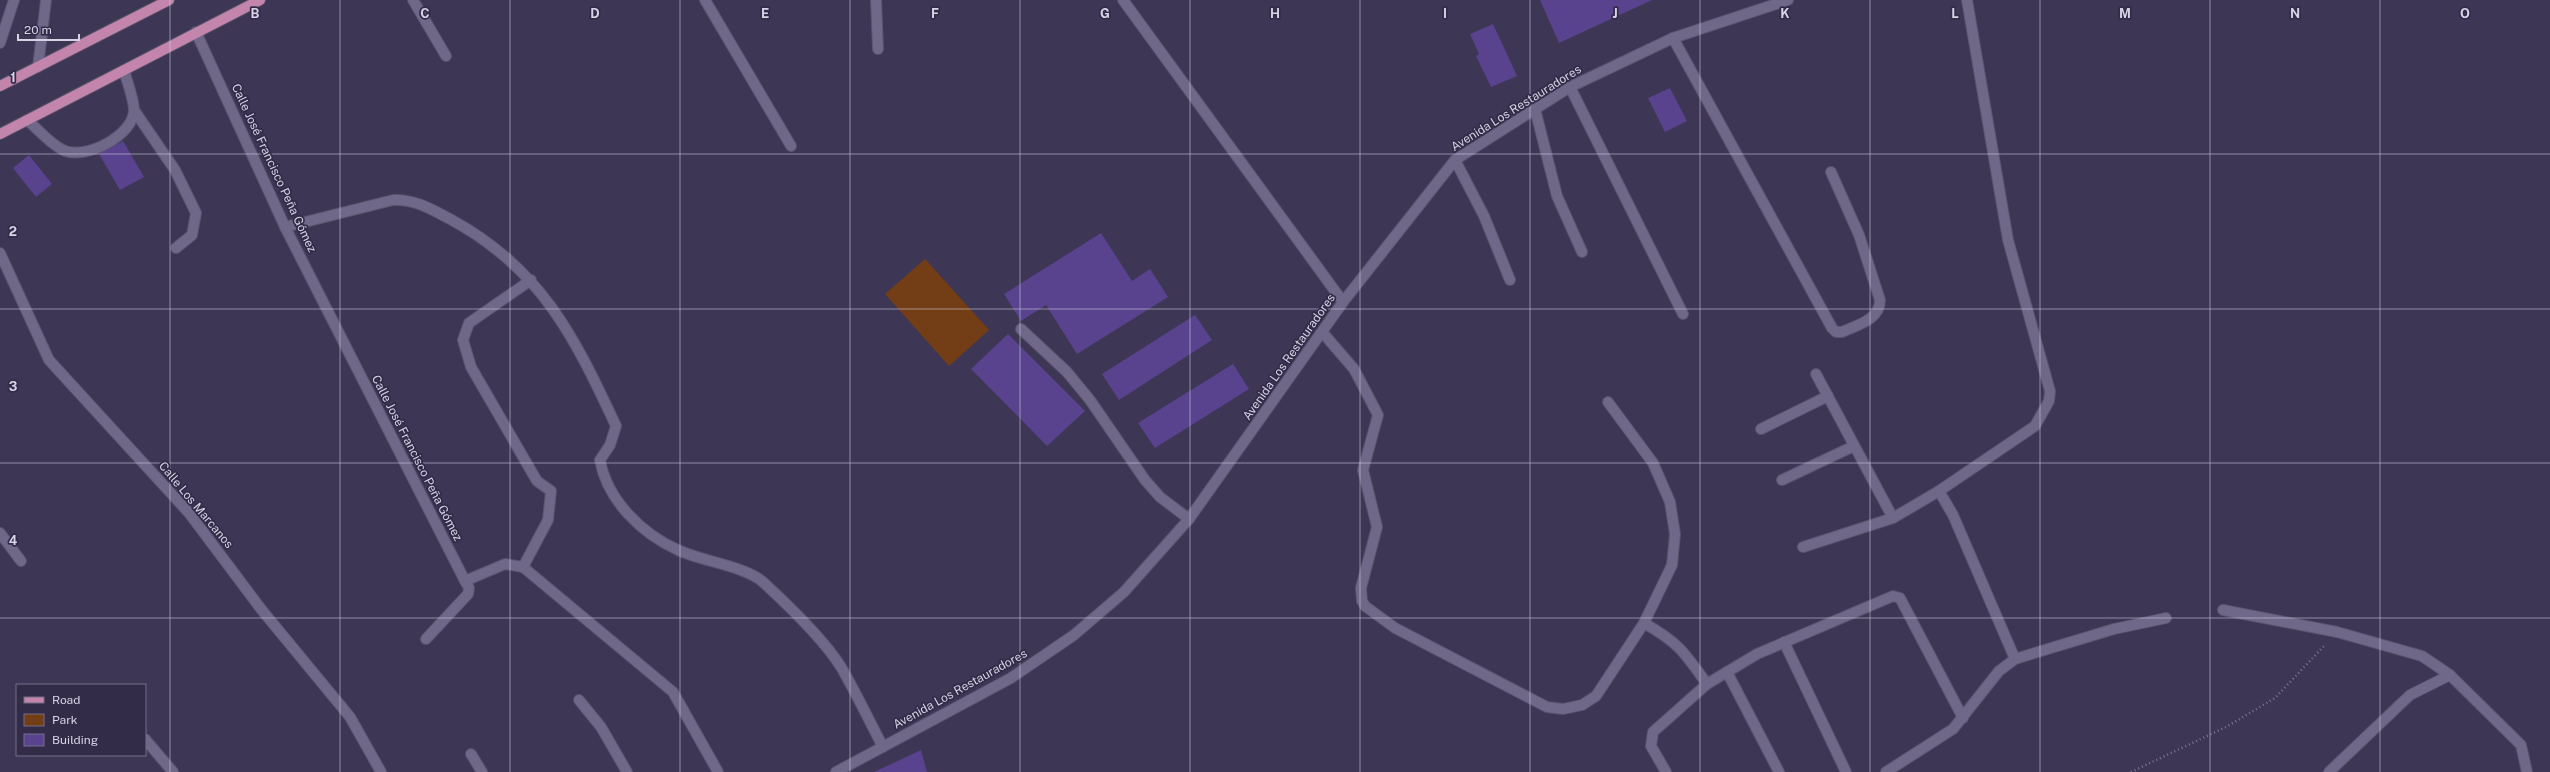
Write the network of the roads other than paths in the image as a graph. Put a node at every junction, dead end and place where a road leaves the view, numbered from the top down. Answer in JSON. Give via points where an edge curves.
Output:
{"nodes":[{"id":1,"x":14,"y":0,"type":"edge"},
{"id":2,"x":46,"y":0,"type":"edge"},
{"id":3,"x":169,"y":0,"type":"edge"},
{"id":4,"x":260,"y":0,"type":"edge"},
{"id":5,"x":413,"y":0,"type":"edge"},
{"id":6,"x":705,"y":0,"type":"edge"},
{"id":7,"x":876,"y":0,"type":"edge"},
{"id":8,"x":1123,"y":0,"type":"edge"},
{"id":9,"x":1788,"y":0,"type":"edge"},
{"id":10,"x":1967,"y":0,"type":"edge"},
{"id":11,"x":196,"y":32,"type":"junction"},
{"id":12,"x":1673,"y":38,"type":"junction"},
{"id":13,"x":0,"y":43,"type":"edge"},
{"id":14,"x":878,"y":49,"type":"dead end"},
{"id":15,"x":446,"y":56,"type":"dead end"},
{"id":16,"x":38,"y":67,"type":"junction"},
{"id":17,"x":124,"y":70,"type":"junction"},
{"id":18,"x":0,"y":86,"type":"edge"},
{"id":19,"x":1570,"y":87,"type":"junction"},
{"id":20,"x":1535,"y":109,"type":"junction"},
{"id":21,"x":134,"y":110,"type":"junction"},
{"id":22,"x":27,"y":120,"type":"junction"},
{"id":23,"x":0,"y":134,"type":"edge"},
{"id":24,"x":791,"y":146,"type":"dead end"},
{"id":25,"x":1455,"y":160,"type":"junction"},
{"id":26,"x":1831,"y":172,"type":"dead end"},
{"id":27,"x":285,"y":227,"type":"junction"},
{"id":28,"x":176,"y":248,"type":"dead end"},
{"id":29,"x":1582,"y":252,"type":"dead end"},
{"id":30,"x":0,"y":253,"type":"edge"},
{"id":31,"x":531,"y":280,"type":"junction"},
{"id":32,"x":1510,"y":280,"type":"dead end"},
{"id":33,"x":1343,"y":302,"type":"junction"},
{"id":34,"x":1683,"y":314,"type":"dead end"},
{"id":35,"x":1021,"y":329,"type":"dead end"},
{"id":36,"x":1323,"y":333,"type":"junction"},
{"id":37,"x":1816,"y":374,"type":"dead end"},
{"id":38,"x":1828,"y":396,"type":"junction"},
{"id":39,"x":1608,"y":402,"type":"dead end"},
{"id":40,"x":1761,"y":429,"type":"dead end"},
{"id":41,"x":1854,"y":446,"type":"junction"},
{"id":42,"x":1782,"y":480,"type":"dead end"},
{"id":43,"x":1939,"y":491,"type":"junction"},
{"id":44,"x":1893,"y":518,"type":"junction"},
{"id":45,"x":1189,"y":519,"type":"junction"},
{"id":46,"x":0,"y":533,"type":"edge"},
{"id":47,"x":1803,"y":547,"type":"dead end"},
{"id":48,"x":21,"y":561,"type":"dead end"},
{"id":49,"x":522,"y":567,"type":"junction"},
{"id":50,"x":465,"y":581,"type":"junction"},
{"id":51,"x":2223,"y":610,"type":"dead end"},
{"id":52,"x":2166,"y":618,"type":"dead end"},
{"id":53,"x":1644,"y":623,"type":"junction"},
{"id":54,"x":426,"y":639,"type":"dead end"},
{"id":55,"x":1784,"y":642,"type":"junction"},
{"id":56,"x":2015,"y":659,"type":"junction"},
{"id":57,"x":1727,"y":672,"type":"junction"},
{"id":58,"x":2450,"y":675,"type":"junction"},
{"id":59,"x":1707,"y":684,"type":"junction"},
{"id":60,"x":579,"y":700,"type":"dead end"},
{"id":61,"x":1963,"y":718,"type":"junction"},
{"id":62,"x":146,"y":740,"type":"edge"},
{"id":63,"x":883,"y":747,"type":"junction"},
{"id":64,"x":471,"y":754,"type":"dead end"},
{"id":65,"x":173,"y":772,"type":"edge"},
{"id":66,"x":381,"y":772,"type":"edge"},
{"id":67,"x":482,"y":772,"type":"edge"},
{"id":68,"x":627,"y":772,"type":"edge"},
{"id":69,"x":718,"y":772,"type":"edge"},
{"id":70,"x":836,"y":772,"type":"edge"},
{"id":71,"x":1666,"y":772,"type":"edge"},
{"id":72,"x":1779,"y":772,"type":"edge"},
{"id":73,"x":1846,"y":772,"type":"edge"},
{"id":74,"x":1886,"y":772,"type":"edge"},
{"id":75,"x":2330,"y":772,"type":"edge"},
{"id":76,"x":2527,"y":772,"type":"edge"}],
"edges":[{"from":1,"to":13,"type":"street"},
{"from":2,"to":16,"type":"street"},
{"from":3,"to":16,"type":"main road"},
{"from":4,"to":11,"type":"main road"},
{"from":5,"to":15,"type":"street"},
{"from":6,"to":24,"type":"street"},
{"from":7,"to":14,"type":"street"},
{"from":8,"to":33,"type":"street"},
{"from":9,"to":12,"type":"street","name":"Avenida Los Restauradores"},
{"from":10,"to":43,"type":"street","via":[[2008,240],[2050,396],[2035,426]]},
{"from":11,"to":17,"type":"main road"},
{"from":11,"to":27,"type":"street","name":"Calle José Francisco Peña Gómez"},
{"from":12,"to":19,"type":"street","name":"Avenida Los Restauradores"},
{"from":12,"to":26,"type":"street","via":[[1832,328],[1836,332],[1842,332],[1875,316],[1880,309],[1880,300],[1859,234]]},
{"from":16,"to":18,"type":"main road"},
{"from":17,"to":21,"type":"street"},
{"from":17,"to":22,"type":"main road"},
{"from":19,"to":20,"type":"street","name":"Avenida Los Restauradores"},
{"from":19,"to":34,"type":"street"},
{"from":20,"to":25,"type":"street","name":"Avenida Los Restauradores"},
{"from":20,"to":29,"type":"street","via":[[1557,196]]},
{"from":21,"to":22,"type":"street","via":[[130,123],[121,135],[94,149],[77,153],[63,150]]},
{"from":21,"to":28,"type":"street","via":[[175,170],[196,213],[192,235]]},
{"from":22,"to":23,"type":"main road"},
{"from":25,"to":32,"type":"street","via":[[1484,216]]},
{"from":25,"to":33,"type":"street","name":"Avenida Los Restauradores"},
{"from":27,"to":31,"type":"street","via":[[393,200],[408,199],[477,234]]},
{"from":27,"to":50,"type":"street","name":"Calle José Francisco Peña Gómez"},
{"from":30,"to":66,"type":"street","name":"Calle Los Marcanos","via":[[49,360],[188,513],[261,609],[350,717]]},
{"from":31,"to":49,"type":"street","via":[[468,323],[463,340],[471,367],[537,481],[551,491],[548,520]]},
{"from":31,"to":63,"type":"street","via":[[576,344],[616,426],[610,445],[600,460],[603,477],[619,503],[640,525],[678,550],[724,565],[761,581],[801,618],[840,666]]},
{"from":33,"to":36,"type":"street","name":"Avenida Los Restauradores"},
{"from":35,"to":45,"type":"street","via":[[1068,372],[1145,480],[1160,497]]},
{"from":36,"to":45,"type":"street","name":"Avenida Los Restauradores"},
{"from":36,"to":53,"type":"street","via":[[1354,369],[1378,415],[1363,470],[1377,527],[1361,588],[1365,606],[1395,628],[1547,708],[1563,709],[1582,705],[1596,696]]},
{"from":37,"to":38,"type":"street"},
{"from":38,"to":40,"type":"street"},
{"from":38,"to":41,"type":"street"},
{"from":39,"to":53,"type":"street","via":[[1652,463],[1670,502],[1675,534],[1672,565]]},
{"from":41,"to":42,"type":"street"},
{"from":41,"to":44,"type":"street"},
{"from":43,"to":44,"type":"street"},
{"from":43,"to":56,"type":"street","via":[[1953,516]]},
{"from":44,"to":47,"type":"street"},
{"from":45,"to":63,"type":"street","name":"Avenida Los Restauradores","via":[[1124,592],[1074,635],[1011,678]]},
{"from":46,"to":48,"type":"street"},
{"from":49,"to":50,"type":"street","via":[[505,564]]},
{"from":49,"to":69,"type":"street","via":[[666,685],[678,699]]},
{"from":50,"to":54,"type":"street","via":[[469,588],[468,594]]},
{"from":51,"to":58,"type":"street","via":[[2337,632],[2422,656]]},
{"from":52,"to":56,"type":"street","via":[[2099,633]]},
{"from":53,"to":59,"type":"street","via":[[1682,648]]},
{"from":55,"to":57,"type":"street"},
{"from":55,"to":61,"type":"street","via":[[1897,596]]},
{"from":55,"to":73,"type":"street"},
{"from":56,"to":61,"type":"street","via":[[1991,680]]},
{"from":57,"to":59,"type":"street"},
{"from":57,"to":72,"type":"street"},
{"from":58,"to":75,"type":"street","via":[[2410,695]]},
{"from":58,"to":76,"type":"street","via":[[2521,745]]},
{"from":59,"to":71,"type":"street","via":[[1653,732],[1651,746]]},
{"from":60,"to":68,"type":"street","via":[[601,727]]},
{"from":61,"to":74,"type":"street","via":[[1953,729]]},
{"from":62,"to":65,"type":"street"},
{"from":63,"to":70,"type":"street","name":"Avenida Los Restauradores"},
{"from":64,"to":67,"type":"street"}]}
